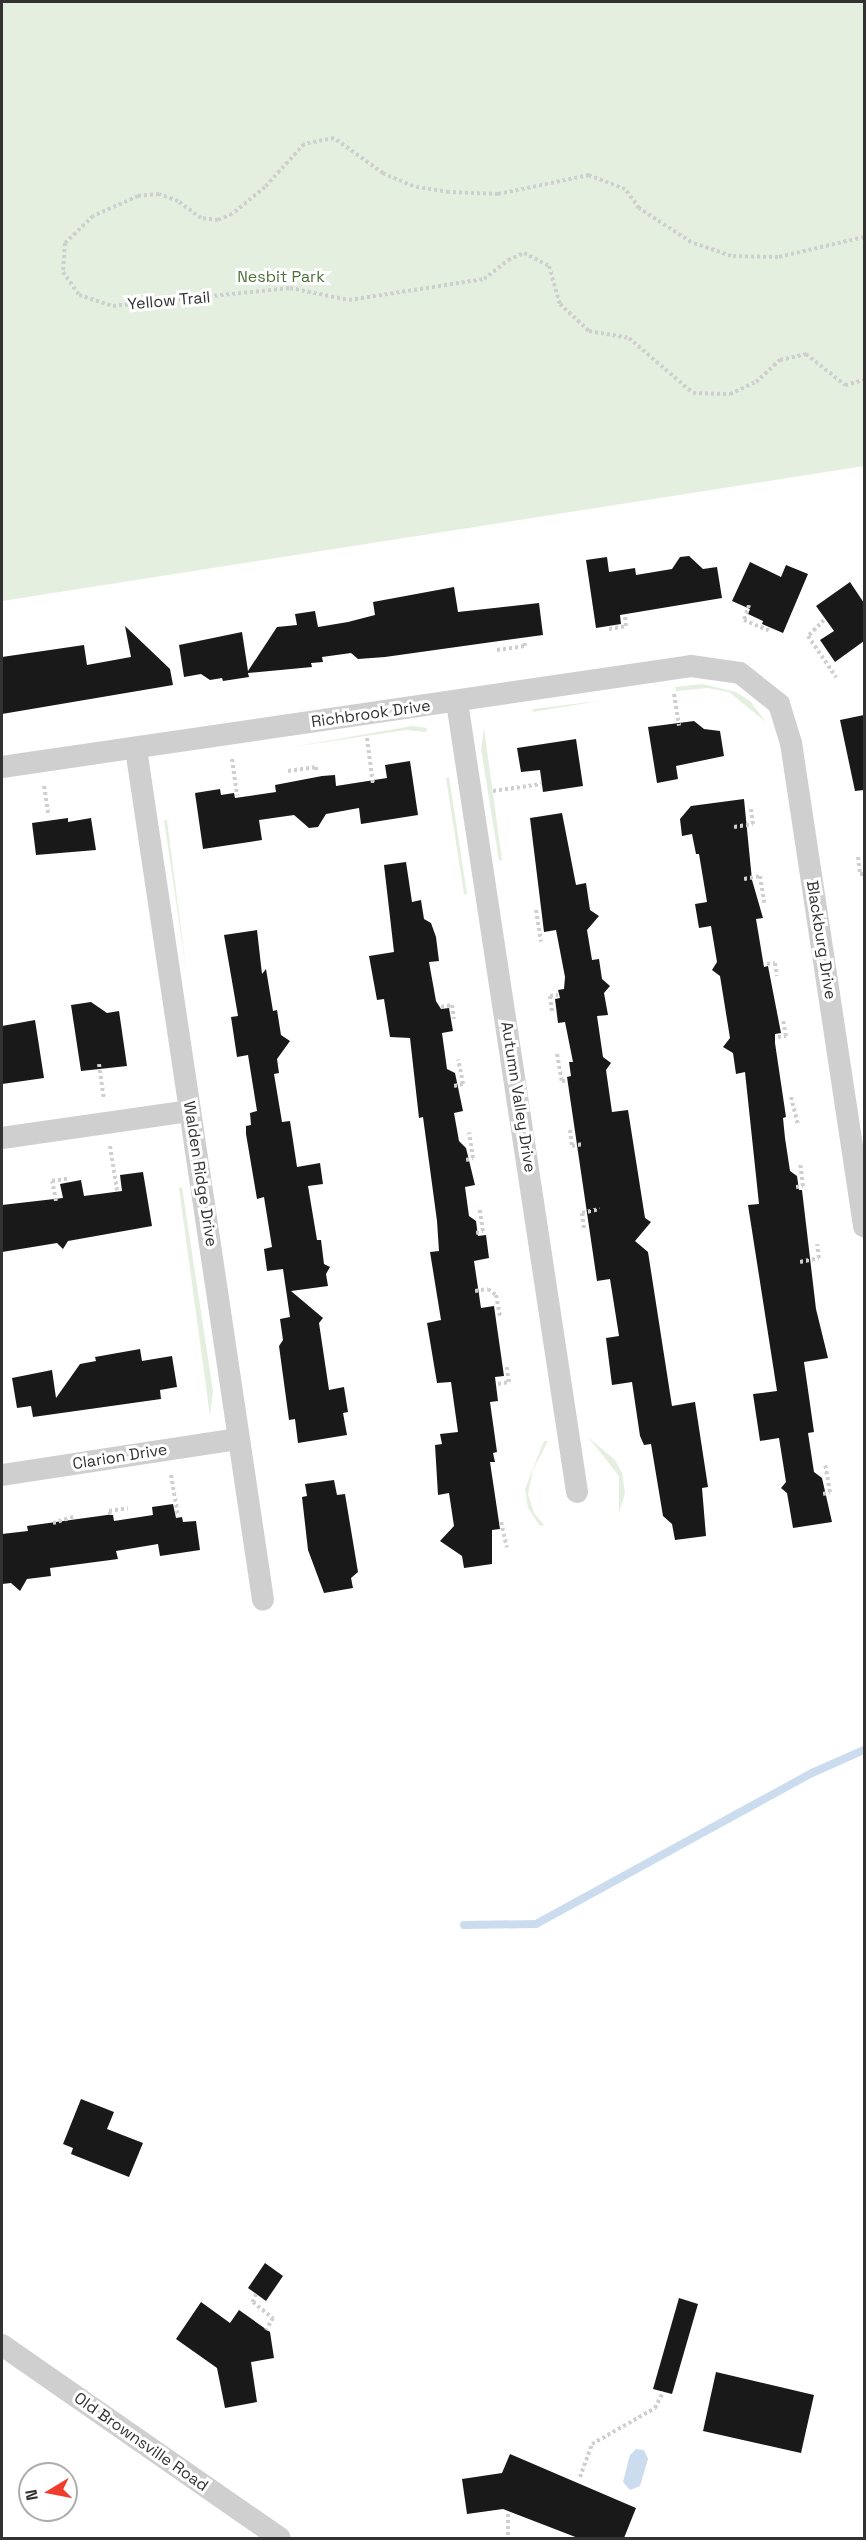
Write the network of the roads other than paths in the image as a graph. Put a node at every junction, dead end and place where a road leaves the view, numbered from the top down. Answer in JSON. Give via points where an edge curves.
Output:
{"nodes":[{"id":1,"x":740,"y":673,"type":"joint"},
{"id":2,"x":457,"y":702,"type":"junction"},
{"id":3,"x":136,"y":749,"type":"junction"},
{"id":4,"x":2,"y":768,"type":"edge"},
{"id":5,"x":190,"y":1111,"type":"junction"},
{"id":6,"x":2,"y":1138,"type":"edge"},
{"id":7,"x":864,"y":1227,"type":"edge"},
{"id":8,"x":238,"y":1439,"type":"junction"},
{"id":9,"x":2,"y":1475,"type":"edge"},
{"id":10,"x":577,"y":1492,"type":"dead end"},
{"id":11,"x":263,"y":1600,"type":"dead end"},
{"id":12,"x":2,"y":2346,"type":"edge"},
{"id":13,"x":280,"y":2538,"type":"edge"}],
"edges":[{"from":1,"to":2,"type":"street","name":"Richbrook Drive","via":[[691,666]]},
{"from":1,"to":7,"type":"street","name":"Blackburg Drive","via":[[779,704],[790,735]]},
{"from":2,"to":3,"type":"street","name":"Richbrook Drive"},
{"from":2,"to":10,"type":"street","name":"Autumn Valley Drive"},
{"from":3,"to":4,"type":"street","name":"Richbrook Drive"},
{"from":3,"to":5,"type":"street","name":"Walden Ridge Drive"},
{"from":5,"to":6,"type":"street"},
{"from":5,"to":8,"type":"street","name":"Walden Ridge Drive"},
{"from":8,"to":9,"type":"street","name":"Clarion Drive"},
{"from":8,"to":11,"type":"street","name":"Walden Ridge Drive"},
{"from":12,"to":13,"type":"street","name":"Old Brownsville Road"}]}
